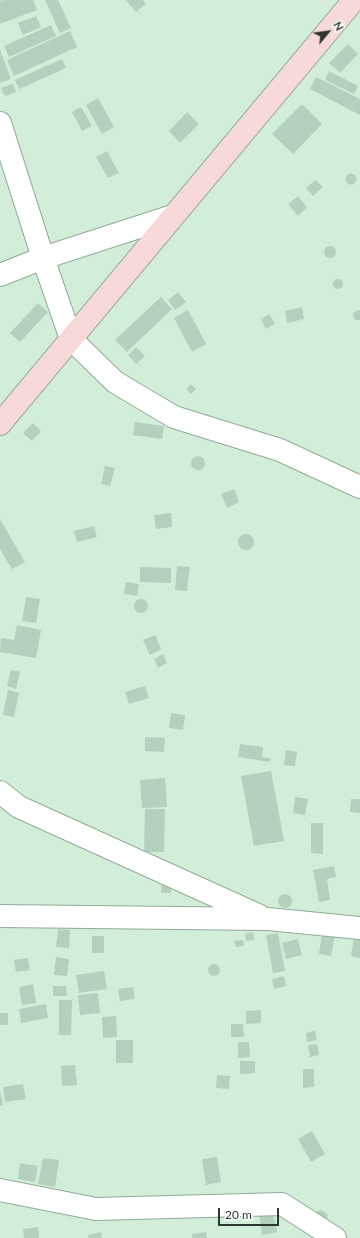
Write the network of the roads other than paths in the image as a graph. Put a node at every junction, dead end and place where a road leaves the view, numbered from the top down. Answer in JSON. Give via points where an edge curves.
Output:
{"nodes":[{"id":1,"x":354,"y":0,"type":"edge"},
{"id":2,"x":0,"y":123,"type":"edge"},
{"id":3,"x":173,"y":216,"type":"junction"},
{"id":4,"x":43,"y":258,"type":"junction"},
{"id":5,"x":0,"y":275,"type":"edge"},
{"id":6,"x":71,"y":339,"type":"junction"},
{"id":7,"x":0,"y":424,"type":"edge"},
{"id":8,"x":360,"y":487,"type":"edge"},
{"id":9,"x":0,"y":792,"type":"edge"},
{"id":10,"x":0,"y":916,"type":"edge"},
{"id":11,"x":268,"y":919,"type":"junction"},
{"id":12,"x":360,"y":928,"type":"edge"},
{"id":13,"x":0,"y":1190,"type":"edge"},
{"id":14,"x":334,"y":1238,"type":"edge"}],
"edges":[{"from":1,"to":3,"type":"main road"},
{"from":2,"to":4,"type":"street"},
{"from":3,"to":4,"type":"street"},
{"from":3,"to":6,"type":"main road"},
{"from":4,"to":5,"type":"street"},
{"from":4,"to":6,"type":"street"},
{"from":6,"to":7,"type":"main road"},
{"from":6,"to":8,"type":"street","via":[[115,382],[174,417],[280,450]]},
{"from":9,"to":11,"type":"street","via":[[19,807]]},
{"from":10,"to":11,"type":"street"},
{"from":11,"to":12,"type":"street"},
{"from":13,"to":14,"type":"street","via":[[96,1209],[282,1204]]}]}
